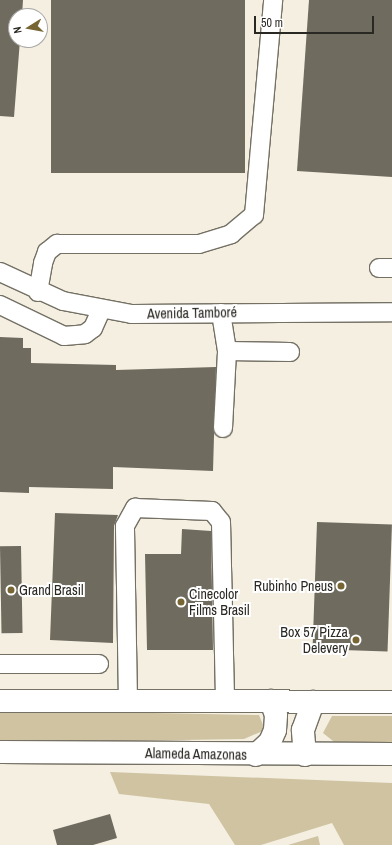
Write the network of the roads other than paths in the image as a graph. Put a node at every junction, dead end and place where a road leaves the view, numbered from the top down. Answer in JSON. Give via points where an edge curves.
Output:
{"nodes":[{"id":1,"x":273,"y":0,"type":"edge"},
{"id":2,"x":0,"y":272,"type":"edge"},
{"id":3,"x":38,"y":292,"type":"junction"},
{"id":4,"x":0,"y":305,"type":"edge"},
{"id":5,"x":101,"y":310,"type":"junction"},
{"id":6,"x":392,"y":312,"type":"edge"},
{"id":7,"x":221,"y":313,"type":"junction"},
{"id":8,"x":227,"y":351,"type":"junction"},
{"id":9,"x":290,"y":352,"type":"dead end"},
{"id":10,"x":223,"y":428,"type":"dead end"},
{"id":11,"x":0,"y":664,"type":"edge"},
{"id":12,"x":99,"y":664,"type":"dead end"},
{"id":13,"x":0,"y":701,"type":"edge"},
{"id":14,"x":128,"y":701,"type":"junction"},
{"id":15,"x":225,"y":701,"type":"junction"},
{"id":16,"x":271,"y":701,"type":"junction"},
{"id":17,"x":314,"y":702,"type":"junction"},
{"id":18,"x":392,"y":702,"type":"edge"},
{"id":19,"x":0,"y":752,"type":"edge"},
{"id":20,"x":392,"y":754,"type":"edge"},
{"id":21,"x":256,"y":755,"type":"junction"},
{"id":22,"x":305,"y":755,"type":"junction"}],
"edges":[{"from":1,"to":3,"type":"street","via":[[254,215],[231,234],[199,244],[57,244],[47,252]]},
{"from":2,"to":3,"type":"street","name":"Avenida Tamboré"},
{"from":3,"to":5,"type":"street","name":"Avenida Tamboré"},
{"from":4,"to":5,"type":"street","via":[[64,336],[85,334],[93,328]]},
{"from":5,"to":7,"type":"street","name":"Avenida Tamboré","via":[[132,314]]},
{"from":6,"to":7,"type":"street","name":"Avenida Tamboré"},
{"from":7,"to":8,"type":"street"},
{"from":8,"to":9,"type":"street"},
{"from":8,"to":10,"type":"street"},
{"from":11,"to":12,"type":"street"},
{"from":13,"to":14,"type":"main road"},
{"from":14,"to":15,"type":"main road"},
{"from":14,"to":15,"type":"street","via":[[125,526],[135,508],[212,511],[221,522]]},
{"from":15,"to":16,"type":"main road"},
{"from":16,"to":17,"type":"main road"},
{"from":16,"to":21,"type":"main road","via":[[276,715],[275,730],[270,742]]},
{"from":17,"to":18,"type":"main road"},
{"from":17,"to":22,"type":"main road","via":[[302,730]]},
{"from":19,"to":21,"type":"main road","name":"Alameda Amazonas"},
{"from":20,"to":22,"type":"main road","name":"Alameda Amazonas"},
{"from":21,"to":22,"type":"main road","name":"Alameda Amazonas"}]}
